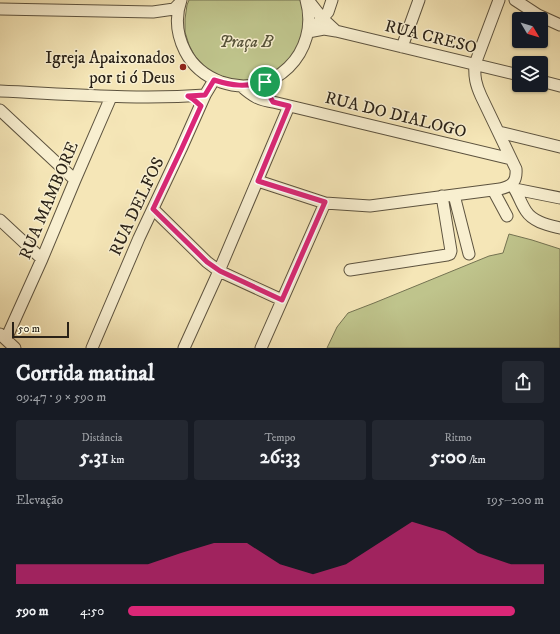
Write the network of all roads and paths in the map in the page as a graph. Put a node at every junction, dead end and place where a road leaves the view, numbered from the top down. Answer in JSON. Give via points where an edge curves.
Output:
{"nodes":[{"id":1,"x":328,"y":0,"type":"edge"},
{"id":2,"x":332,"y":0,"type":"edge"},
{"id":3,"x":419,"y":0,"type":"edge"},
{"id":4,"x":499,"y":0,"type":"edge"},
{"id":5,"x":515,"y":0,"type":"edge"},
{"id":6,"x":180,"y":1,"type":"edge"},
{"id":7,"x":308,"y":1,"type":"edge"},
{"id":8,"x":0,"y":9,"type":"edge"},
{"id":9,"x":153,"y":12,"type":"junction"},
{"id":10,"x":322,"y":18,"type":"junction"},
{"id":11,"x":177,"y":25,"type":"junction"},
{"id":12,"x":560,"y":25,"type":"edge"},
{"id":13,"x":308,"y":31,"type":"junction"},
{"id":14,"x":336,"y":31,"type":"junction"},
{"id":15,"x":402,"y":47,"type":"junction"},
{"id":16,"x":475,"y":64,"type":"junction"},
{"id":17,"x":512,"y":73,"type":"edge"},
{"id":18,"x":214,"y":80,"type":"junction"},
{"id":19,"x":265,"y":82,"type":"junction"},
{"id":20,"x":548,"y":83,"type":"edge"},
{"id":21,"x":241,"y":86,"type":"junction"},
{"id":22,"x":560,"y":86,"type":"edge"},
{"id":23,"x":0,"y":91,"type":"edge"},
{"id":24,"x":205,"y":95,"type":"junction"},
{"id":25,"x":188,"y":96,"type":"junction"},
{"id":26,"x":111,"y":97,"type":"junction"},
{"id":27,"x":273,"y":102,"type":"junction"},
{"id":28,"x":201,"y":106,"type":"junction"},
{"id":29,"x":289,"y":106,"type":"junction"},
{"id":30,"x":0,"y":110,"type":"edge"},
{"id":31,"x":499,"y":132,"type":"junction"},
{"id":32,"x":560,"y":147,"type":"edge"},
{"id":33,"x":511,"y":159,"type":"junction"},
{"id":34,"x":75,"y":180,"type":"junction"},
{"id":35,"x":258,"y":181,"type":"junction"},
{"id":36,"x":514,"y":187,"type":"junction"},
{"id":37,"x":493,"y":190,"type":"junction"},
{"id":38,"x":454,"y":195,"type":"junction"},
{"id":39,"x":442,"y":196,"type":"junction"},
{"id":40,"x":560,"y":198,"type":"edge"},
{"id":41,"x":325,"y":202,"type":"junction"},
{"id":42,"x":153,"y":209,"type":"junction"},
{"id":43,"x":507,"y":216,"type":"dead end"},
{"id":44,"x":0,"y":220,"type":"edge"},
{"id":45,"x":560,"y":228,"type":"edge"},
{"id":46,"x":469,"y":254,"type":"dead end"},
{"id":47,"x":42,"y":259,"type":"junction"},
{"id":48,"x":350,"y":270,"type":"dead end"},
{"id":49,"x":220,"y":271,"type":"junction"},
{"id":50,"x":282,"y":300,"type":"junction"},
{"id":51,"x":3,"y":336,"type":"edge"},
{"id":52,"x":15,"y":348,"type":"edge"},
{"id":53,"x":92,"y":348,"type":"edge"},
{"id":54,"x":184,"y":348,"type":"edge"},
{"id":55,"x":261,"y":348,"type":"edge"}],
"edges":[{"from":1,"to":7,"type":"street","via":[[320,6]]},
{"from":2,"to":10,"type":"street","via":[[328,12]]},
{"from":3,"to":15,"type":"street"},
{"from":4,"to":16,"type":"street"},
{"from":5,"to":12,"type":"street"},
{"from":6,"to":9,"type":"street","via":[[174,9]]},
{"from":6,"to":11,"type":"street"},
{"from":7,"to":10,"type":"street","name":"RUA CRESO"},
{"from":7,"to":13,"type":"street"},
{"from":8,"to":9,"type":"street"},
{"from":9,"to":11,"type":"street","via":[[171,18]]},
{"from":10,"to":13,"type":"street"},
{"from":10,"to":14,"type":"street","name":"RUA CRESO"},
{"from":11,"to":18,"type":"street","via":[[186,54],[199,70]]},
{"from":13,"to":14,"type":"street","name":"RUA CRESO"},
{"from":13,"to":19,"type":"street","via":[[305,44],[293,63],[275,78]]},
{"from":14,"to":15,"type":"street","name":"RUA CRESO"},
{"from":15,"to":16,"type":"street","name":"RUA CRESO"},
{"from":16,"to":17,"type":"street","name":"RUA CRESO"},
{"from":16,"to":31,"type":"street","via":[[476,84]]},
{"from":18,"to":21,"type":"street"},
{"from":18,"to":24,"type":"street","name":"RUA DELFOS"},
{"from":19,"to":21,"type":"street"},
{"from":19,"to":27,"type":"street","via":[[266,90]]},
{"from":20,"to":22,"type":"street"},
{"from":21,"to":27,"type":"street","name":"RUA DO DIALOGO","via":[[256,98]]},
{"from":23,"to":26,"type":"street"},
{"from":24,"to":25,"type":"street"},
{"from":24,"to":28,"type":"street","name":"RUA DELFOS"},
{"from":25,"to":26,"type":"street"},
{"from":25,"to":28,"type":"street"},
{"from":26,"to":34,"type":"street","name":"RUA MAMBORE"},
{"from":27,"to":29,"type":"street","name":"RUA DO DIALOGO"},
{"from":28,"to":42,"type":"street","name":"RUA DELFOS"},
{"from":29,"to":33,"type":"street","name":"RUA DO DIALOGO"},
{"from":29,"to":35,"type":"street"},
{"from":30,"to":34,"type":"street"},
{"from":31,"to":32,"type":"street"},
{"from":31,"to":33,"type":"street"},
{"from":33,"to":36,"type":"street","via":[[516,169]]},
{"from":34,"to":47,"type":"street","name":"RUA MAMBORE"},
{"from":35,"to":41,"type":"street"},
{"from":35,"to":49,"type":"street"},
{"from":36,"to":37,"type":"street"},
{"from":36,"to":40,"type":"street"},
{"from":36,"to":45,"type":"street","via":[[526,211],[532,217]]},
{"from":37,"to":38,"type":"street"},
{"from":37,"to":43,"type":"street"},
{"from":38,"to":39,"type":"street"},
{"from":38,"to":46,"type":"street"},
{"from":39,"to":41,"type":"street","via":[[370,206]]},
{"from":39,"to":48,"type":"street","via":[[450,254]]},
{"from":41,"to":50,"type":"street"},
{"from":42,"to":49,"type":"street","via":[[207,262]]},
{"from":42,"to":53,"type":"street","name":"RUA DELFOS"},
{"from":44,"to":47,"type":"street"},
{"from":47,"to":51,"type":"street","name":"RUA MAMBORE"},
{"from":49,"to":50,"type":"street"},
{"from":49,"to":54,"type":"street"},
{"from":50,"to":55,"type":"street"},
{"from":51,"to":52,"type":"street"}]}
